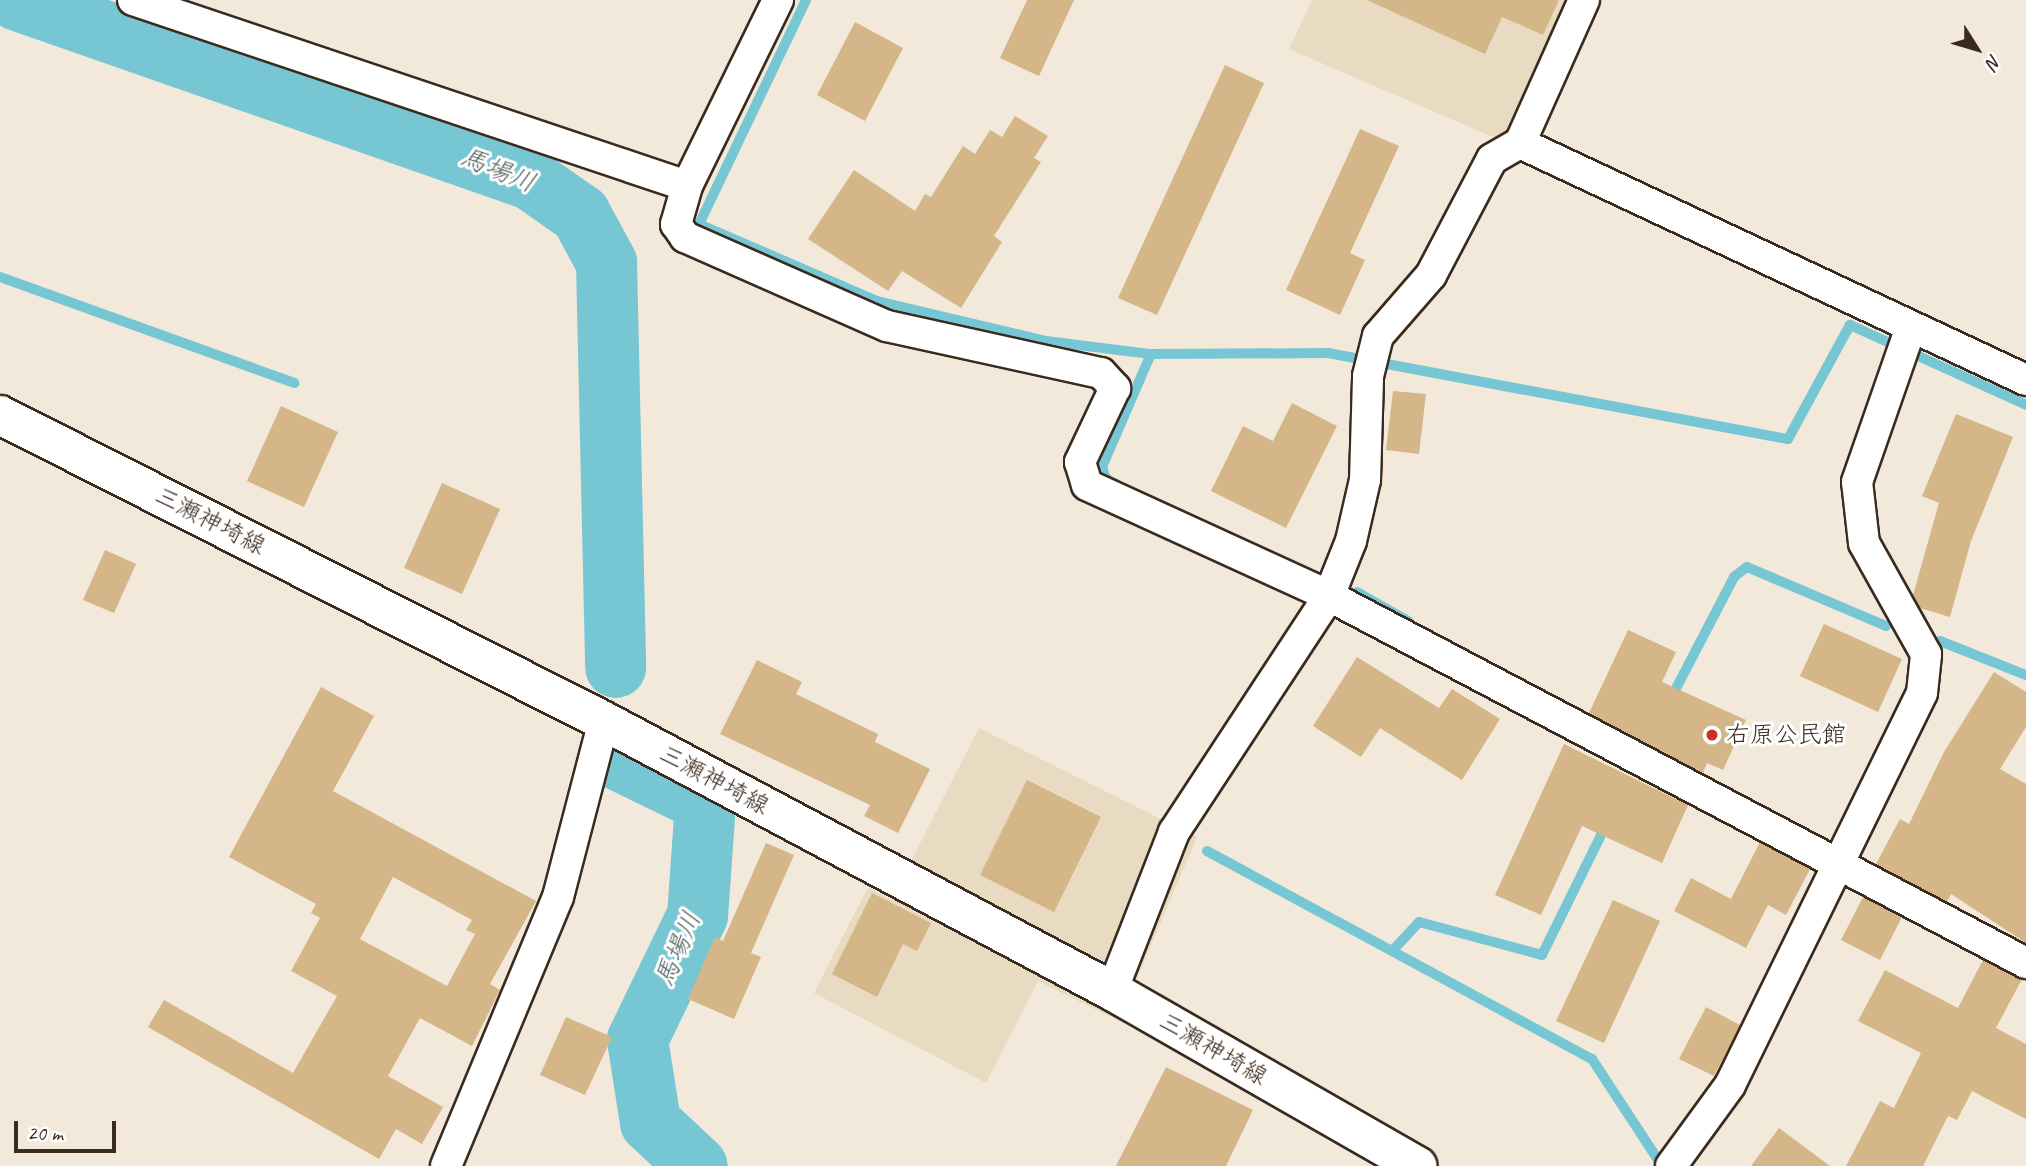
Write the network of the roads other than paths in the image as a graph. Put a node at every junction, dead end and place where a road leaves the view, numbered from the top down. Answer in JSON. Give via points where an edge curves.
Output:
{"nodes":[{"id":1,"x":133,"y":0,"type":"edge"},
{"id":2,"x":778,"y":0,"type":"edge"},
{"id":3,"x":1584,"y":0,"type":"edge"},
{"id":4,"x":1520,"y":142,"type":"junction"},
{"id":5,"x":687,"y":186,"type":"junction"},
{"id":6,"x":1911,"y":327,"type":"junction"},
{"id":7,"x":2026,"y":380,"type":"edge"},
{"id":8,"x":0,"y":415,"type":"edge"},
{"id":9,"x":1329,"y":596,"type":"junction"},
{"id":10,"x":604,"y":721,"type":"junction"},
{"id":11,"x":1838,"y":863,"type":"junction"},
{"id":12,"x":2026,"y":963,"type":"edge"},
{"id":13,"x":1112,"y":991,"type":"junction"},
{"id":14,"x":1676,"y":1158,"type":"edge"},
{"id":15,"x":446,"y":1166,"type":"edge"},
{"id":16,"x":1417,"y":1166,"type":"edge"}],
"edges":[{"from":1,"to":5,"type":"street"},
{"from":2,"to":5,"type":"street"},
{"from":3,"to":4,"type":"street"},
{"from":4,"to":6,"type":"street"},
{"from":4,"to":9,"type":"street","via":[[1485,169],[1431,275],[1370,362],[1365,480],[1351,541]]},
{"from":5,"to":9,"type":"street","via":[[676,224],[685,237],[887,326],[1101,373],[1115,388],[1080,462],[1087,485]]},
{"from":6,"to":7,"type":"street"},
{"from":6,"to":11,"type":"street","via":[[1857,482],[1864,543],[1926,654],[1922,693]]},
{"from":8,"to":10,"type":"main road","name":"三瀬神埼線"},
{"from":9,"to":11,"type":"street"},
{"from":9,"to":13,"type":"street","via":[[1174,832]]},
{"from":10,"to":13,"type":"main road","name":"三瀬神埼線"},
{"from":10,"to":15,"type":"street","via":[[558,897]]},
{"from":11,"to":12,"type":"street"},
{"from":11,"to":14,"type":"street","via":[[1730,1085]]},
{"from":13,"to":16,"type":"main road","name":"三瀬神埼線"}]}
